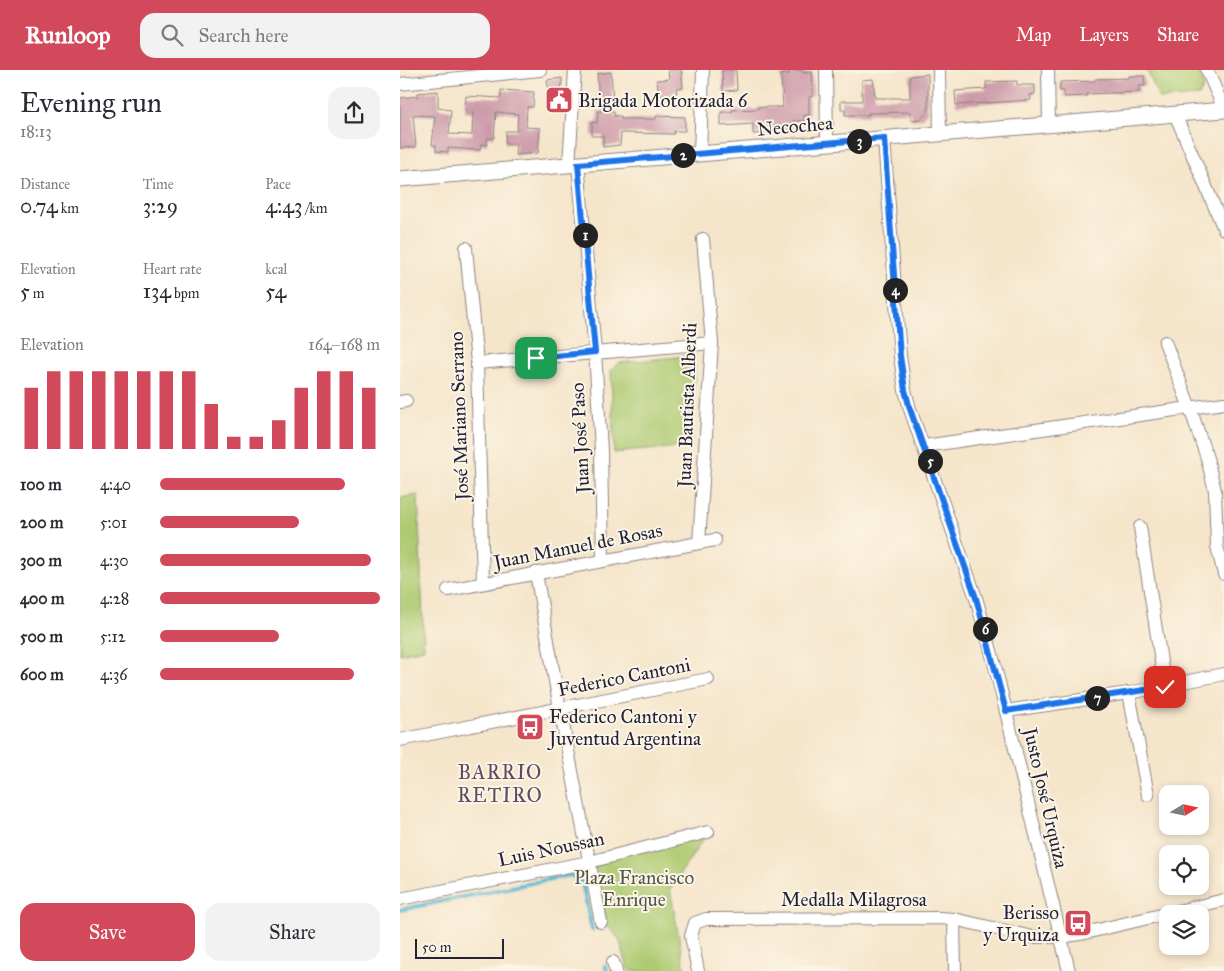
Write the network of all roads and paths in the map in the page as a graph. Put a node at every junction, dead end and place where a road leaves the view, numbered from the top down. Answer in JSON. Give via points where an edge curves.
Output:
{"nodes":[{"id":1,"x":540,"y":70,"type":"edge"},
{"id":2,"x":575,"y":70,"type":"edge"},
{"id":3,"x":703,"y":70,"type":"edge"},
{"id":4,"x":826,"y":70,"type":"edge"},
{"id":5,"x":939,"y":70,"type":"edge"},
{"id":6,"x":1048,"y":70,"type":"edge"},
{"id":7,"x":1208,"y":70,"type":"edge"},
{"id":8,"x":400,"y":84,"type":"edge"},
{"id":9,"x":1224,"y":110,"type":"edge"},
{"id":10,"x":1175,"y":114,"type":"junction"},
{"id":11,"x":1049,"y":125,"type":"junction"},
{"id":12,"x":940,"y":134,"type":"junction"},
{"id":13,"x":884,"y":138,"type":"junction"},
{"id":14,"x":827,"y":143,"type":"junction"},
{"id":15,"x":700,"y":154,"type":"junction"},
{"id":16,"x":574,"y":164,"type":"junction"},
{"id":17,"x":400,"y":179,"type":"edge"},
{"id":18,"x":1224,"y":229,"type":"edge"},
{"id":19,"x":703,"y":239,"type":"dead end"},
{"id":20,"x":466,"y":248,"type":"dead end"},
{"id":21,"x":1165,"y":342,"type":"dead end"},
{"id":22,"x":712,"y":343,"type":"junction"},
{"id":23,"x":595,"y":352,"type":"junction"},
{"id":24,"x":478,"y":363,"type":"junction"},
{"id":25,"x":1224,"y":403,"type":"edge"},
{"id":26,"x":1190,"y":408,"type":"junction"},
{"id":27,"x":924,"y":446,"type":"junction"},
{"id":28,"x":1140,"y":527,"type":"dead end"},
{"id":29,"x":715,"y":540,"type":"dead end"},
{"id":30,"x":699,"y":543,"type":"junction"},
{"id":31,"x":603,"y":560,"type":"junction"},
{"id":32,"x":536,"y":573,"type":"junction"},
{"id":33,"x":1224,"y":574,"type":"edge"},
{"id":34,"x":483,"y":583,"type":"junction"},
{"id":35,"x":448,"y":590,"type":"dead end"},
{"id":36,"x":1224,"y":674,"type":"edge"},
{"id":37,"x":708,"y":679,"type":"dead end"},
{"id":38,"x":1165,"y":687,"type":"junction"},
{"id":39,"x":1129,"y":693,"type":"junction"},
{"id":40,"x":560,"y":709,"type":"junction"},
{"id":41,"x":1006,"y":711,"type":"junction"},
{"id":42,"x":400,"y":740,"type":"edge"},
{"id":43,"x":1148,"y":795,"type":"dead end"},
{"id":44,"x":708,"y":832,"type":"dead end"},
{"id":45,"x":589,"y":862,"type":"junction"},
{"id":46,"x":400,"y":899,"type":"edge"},
{"id":47,"x":1224,"y":900,"type":"edge"},
{"id":48,"x":954,"y":919,"type":"junction"},
{"id":49,"x":602,"y":922,"type":"dead end"},
{"id":50,"x":1061,"y":937,"type":"junction"},
{"id":51,"x":698,"y":971,"type":"edge"},
{"id":52,"x":955,"y":971,"type":"edge"},
{"id":53,"x":1068,"y":971,"type":"edge"}],
"edges":[{"from":1,"to":8,"type":"street"},
{"from":2,"to":16,"type":"street","name":"Juan José Paso"},
{"from":3,"to":15,"type":"street"},
{"from":4,"to":14,"type":"street"},
{"from":5,"to":12,"type":"street"},
{"from":6,"to":11,"type":"street"},
{"from":7,"to":9,"type":"street"},
{"from":9,"to":10,"type":"main road","name":"Necochea"},
{"from":10,"to":11,"type":"main road","name":"Necochea"},
{"from":10,"to":18,"type":"street"},
{"from":11,"to":12,"type":"main road","name":"Necochea"},
{"from":12,"to":13,"type":"main road","name":"Necochea"},
{"from":13,"to":14,"type":"main road","name":"Necochea"},
{"from":13,"to":27,"type":"street","name":"Justo José Urquiza","via":[[900,356],[910,409]]},
{"from":14,"to":15,"type":"main road","name":"Necochea"},
{"from":15,"to":16,"type":"main road","name":"Necochea"},
{"from":16,"to":17,"type":"main road","name":"Necochea"},
{"from":16,"to":23,"type":"street","name":"Juan José Paso"},
{"from":19,"to":22,"type":"street","name":"Juan Bautista Alberdi"},
{"from":20,"to":24,"type":"street","name":"José Mariano Serrano"},
{"from":21,"to":26,"type":"street"},
{"from":22,"to":23,"type":"street"},
{"from":22,"to":30,"type":"street","name":"Juan Bautista Alberdi"},
{"from":23,"to":24,"type":"street"},
{"from":23,"to":31,"type":"street","name":"Juan José Paso"},
{"from":24,"to":34,"type":"street","name":"José Mariano Serrano"},
{"from":25,"to":26,"type":"street"},
{"from":26,"to":27,"type":"street"},
{"from":26,"to":33,"type":"street","via":[[1215,491],[1217,546]]},
{"from":27,"to":41,"type":"street","name":"Justo José Urquiza","via":[[976,598]]},
{"from":28,"to":38,"type":"street"},
{"from":29,"to":30,"type":"street","name":"Juan Manuel de Rosas"},
{"from":30,"to":31,"type":"street","name":"Juan Manuel de Rosas"},
{"from":31,"to":32,"type":"street","name":"Juan Manuel de Rosas"},
{"from":32,"to":34,"type":"street","name":"Juan Manuel de Rosas"},
{"from":32,"to":40,"type":"street"},
{"from":34,"to":35,"type":"street","name":"Juan Manuel de Rosas"},
{"from":36,"to":38,"type":"street"},
{"from":37,"to":40,"type":"street","name":"Federico Cantoni"},
{"from":38,"to":39,"type":"street"},
{"from":39,"to":41,"type":"street"},
{"from":39,"to":43,"type":"street"},
{"from":40,"to":42,"type":"street","name":"Federico Cantoni"},
{"from":40,"to":45,"type":"street"},
{"from":41,"to":50,"type":"street","name":"Justo José Urquiza"},
{"from":44,"to":45,"type":"street","name":"Luis Noussan"},
{"from":45,"to":46,"type":"street","name":"Luis Noussan"},
{"from":45,"to":49,"type":"street"},
{"from":47,"to":50,"type":"street","name":"Medalla Milagrosa"},
{"from":48,"to":50,"type":"street","name":"Medalla Milagrosa","via":[[1032,937]]},
{"from":48,"to":51,"type":"street","name":"Medalla Milagrosa","via":[[706,919],[695,923],[691,936]]},
{"from":48,"to":52,"type":"street"},
{"from":50,"to":53,"type":"street","name":"Justo José Urquiza"}]}
